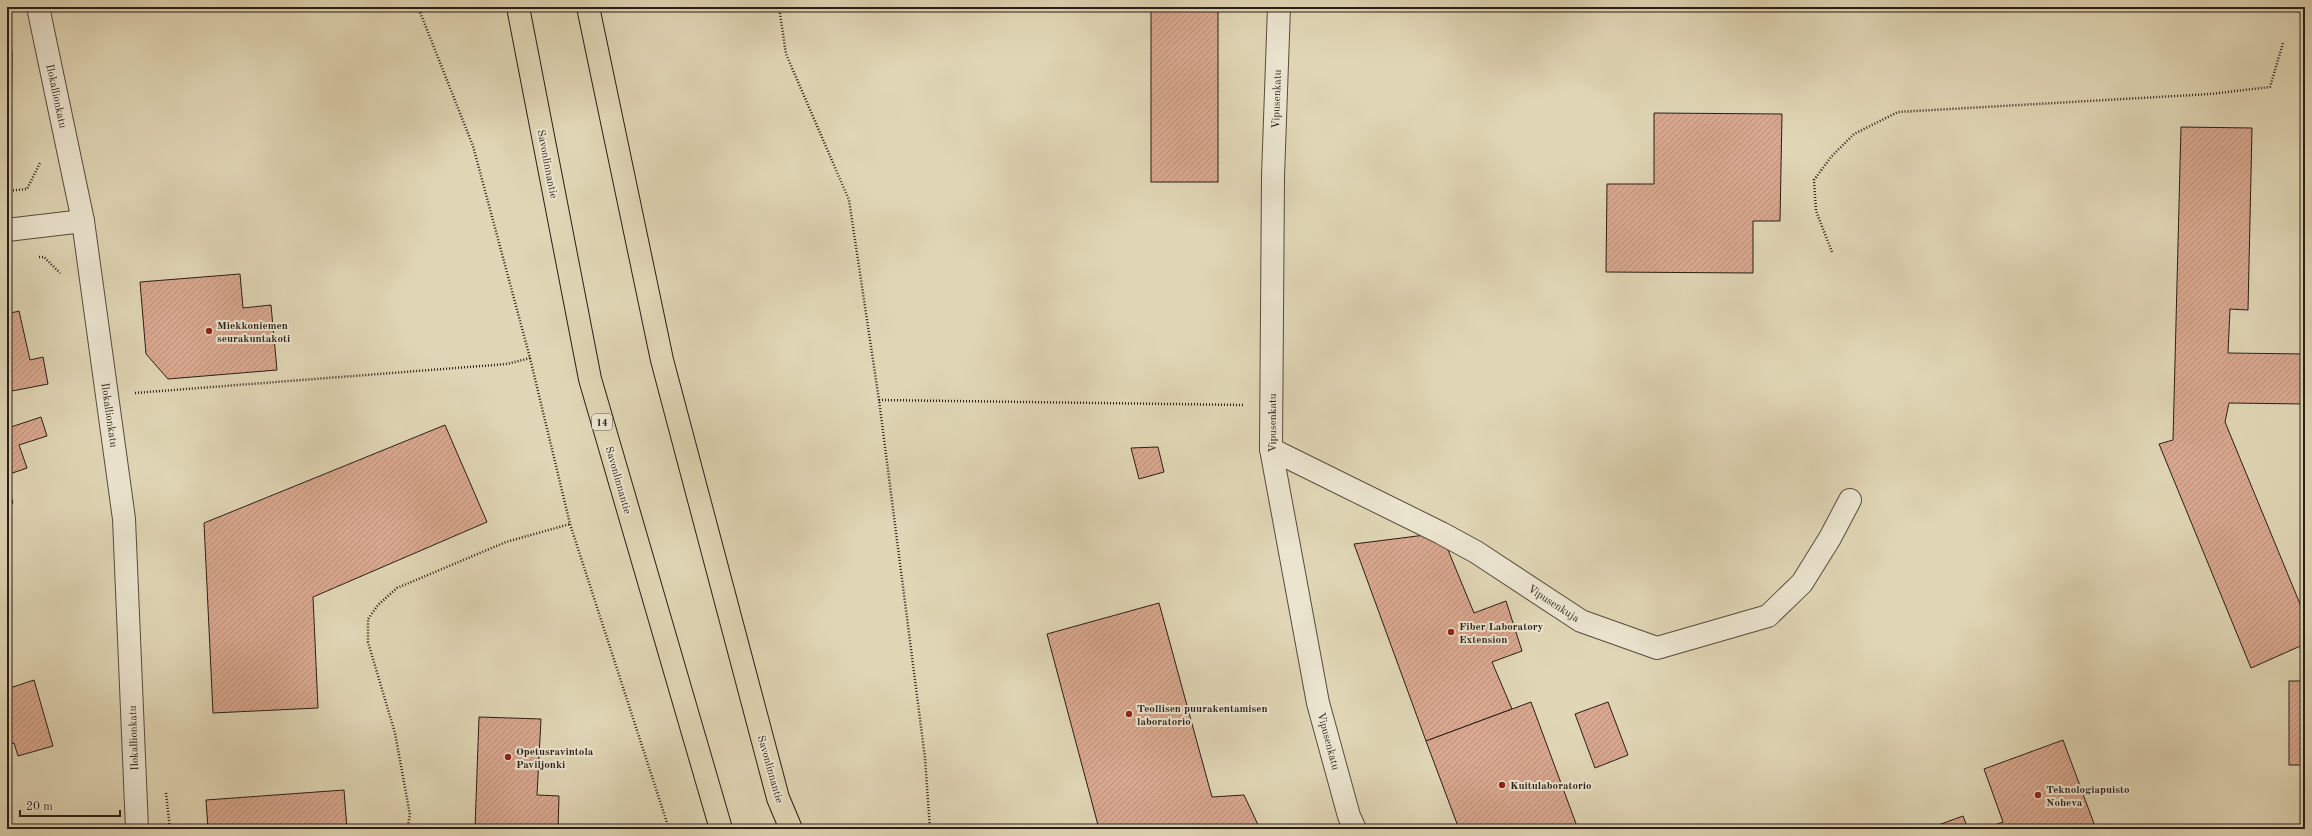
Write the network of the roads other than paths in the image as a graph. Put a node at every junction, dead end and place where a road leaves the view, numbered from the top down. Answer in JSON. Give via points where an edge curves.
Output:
{"nodes":[{"id":1,"x":38,"y":7,"type":"edge"},
{"id":2,"x":518,"y":7,"type":"edge"},
{"id":3,"x":588,"y":7,"type":"edge"},
{"id":4,"x":1279,"y":7,"type":"edge"},
{"id":5,"x":83,"y":221,"type":"junction"},
{"id":6,"x":7,"y":230,"type":"edge"},
{"id":7,"x":1271,"y":449,"type":"junction"},
{"id":8,"x":1850,"y":500,"type":"dead end"},
{"id":9,"x":136,"y":829,"type":"edge"},
{"id":10,"x":721,"y":829,"type":"edge"},
{"id":11,"x":791,"y":829,"type":"edge"},
{"id":12,"x":1355,"y":829,"type":"edge"}],
"edges":[{"from":1,"to":5,"type":"street","name":"Ilokallionkatu"},
{"from":2,"to":10,"type":"highway","name":"Savonlinnantie","number":"14","via":[[590,379]]},
{"from":3,"to":11,"type":"highway","name":"Savonlinnantie","via":[[662,360],[778,798]]},
{"from":4,"to":7,"type":"street","name":"Vipusenkatu","via":[[1273,176]]},
{"from":5,"to":6,"type":"street"},
{"from":5,"to":9,"type":"street","name":"Ilokallionkatu","via":[[124,519]]},
{"from":7,"to":8,"type":"street","name":"Vipusenkuja","via":[[1476,552],[1581,621],[1657,648],[1768,616],[1802,583]]},
{"from":7,"to":12,"type":"street","name":"Vipusenkatu","via":[[1318,703],[1349,816]]}]}
